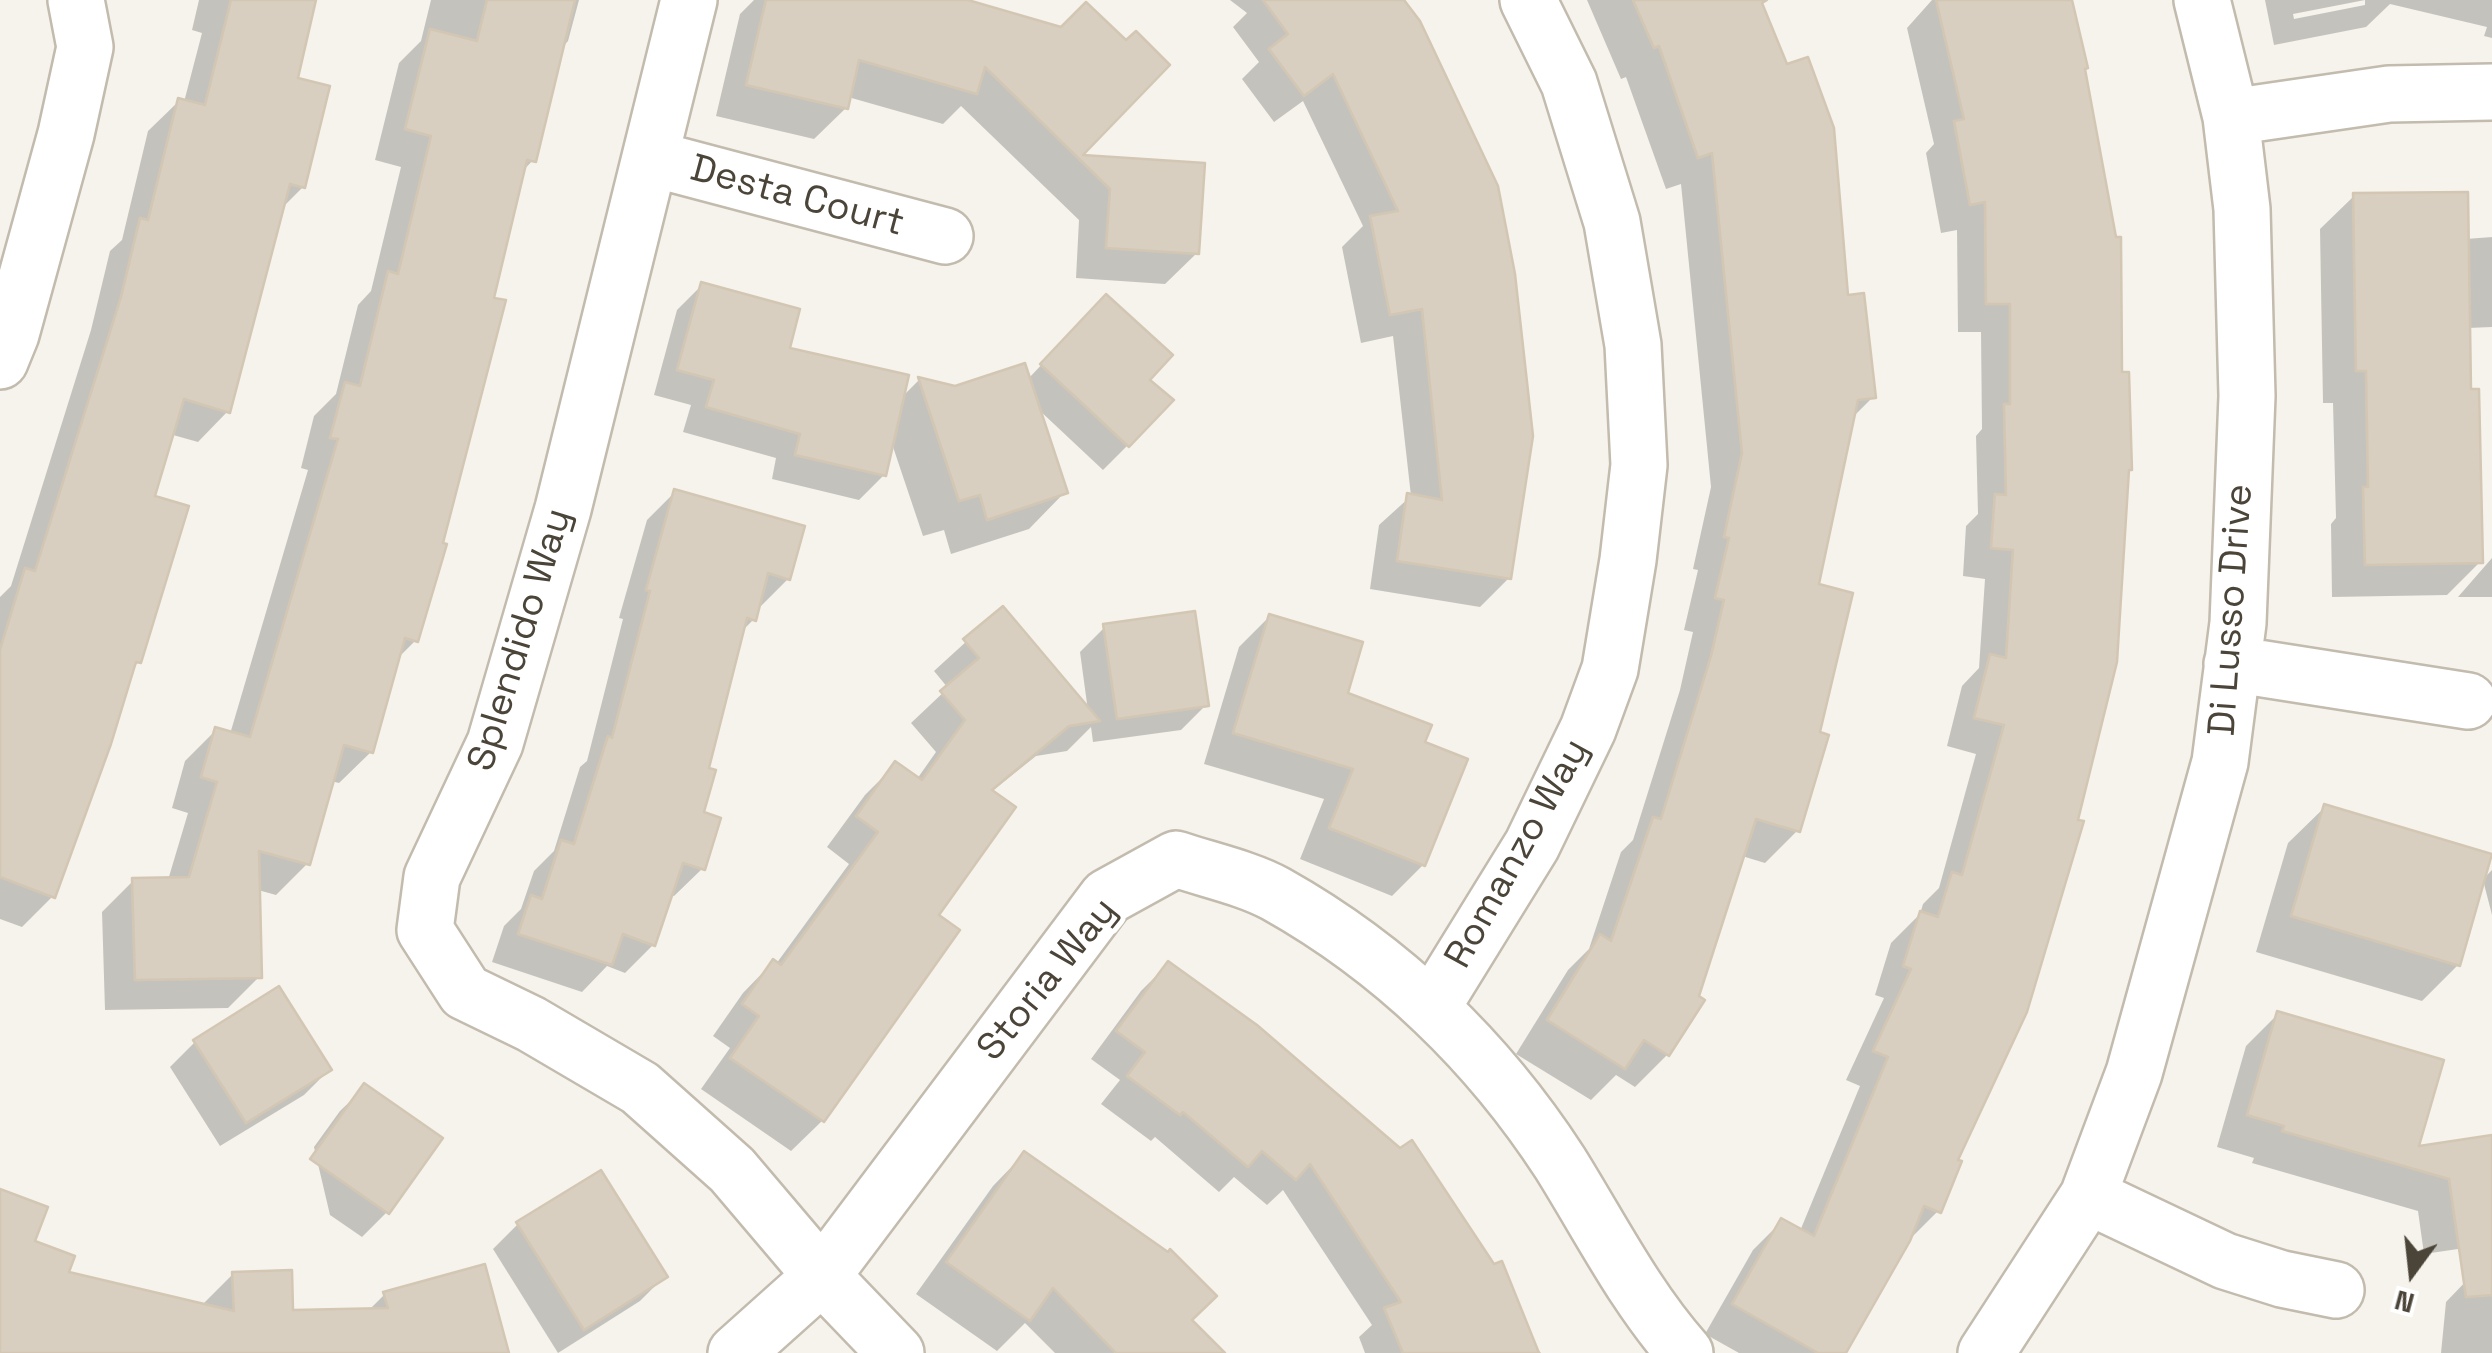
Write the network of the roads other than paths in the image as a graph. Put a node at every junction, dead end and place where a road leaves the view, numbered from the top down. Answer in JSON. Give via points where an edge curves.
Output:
{"nodes":[{"id":1,"x":76,"y":0,"type":"edge"},
{"id":2,"x":689,"y":0,"type":"edge"},
{"id":3,"x":1528,"y":0,"type":"edge"},
{"id":4,"x":2202,"y":0,"type":"edge"},
{"id":5,"x":2492,"y":92,"type":"edge"},
{"id":6,"x":2231,"y":116,"type":"junction"},
{"id":7,"x":650,"y":158,"type":"junction"},
{"id":8,"x":944,"y":236,"type":"dead end"},
{"id":9,"x":0,"y":361,"type":"edge"},
{"id":10,"x":2232,"y":664,"type":"junction"},
{"id":11,"x":2468,"y":701,"type":"dead end"},
{"id":12,"x":1432,"y":1008,"type":"junction"},
{"id":13,"x":2088,"y":1196,"type":"junction"},
{"id":14,"x":822,"y":1276,"type":"junction"},
{"id":15,"x":2336,"y":1290,"type":"dead end"},
{"id":16,"x":736,"y":1353,"type":"edge"},
{"id":17,"x":896,"y":1353,"type":"edge"},
{"id":18,"x":1686,"y":1353,"type":"edge"},
{"id":19,"x":1986,"y":1353,"type":"edge"}],
"edges":[{"from":1,"to":9,"type":"street","via":[[85,47]]},
{"from":2,"to":7,"type":"street","name":"Splendido Way"},
{"from":3,"to":12,"type":"street","name":"Romanzo Way","via":[[1568,83],[1612,222],[1632,345],[1638,464],[1610,668],[1588,730],[1532,845]]},
{"from":4,"to":6,"type":"street","name":"Di Lusso Drive"},
{"from":5,"to":6,"type":"street","via":[[2390,94]]},
{"from":6,"to":10,"type":"street","name":"Di Lusso Drive","via":[[2242,209],[2247,396]]},
{"from":7,"to":8,"type":"street","name":"Desta Court"},
{"from":7,"to":14,"type":"street","name":"Splendido Way","via":[[563,509],[495,743],[432,877],[426,930],[465,992],[640,1088],[732,1170]]},
{"from":10,"to":11,"type":"street"},
{"from":10,"to":13,"type":"street","name":"Di Lusso Drive","via":[[2220,762],[2187,888],[2134,1073]]},
{"from":12,"to":14,"type":"street","name":"Storia Way","via":[[1381,964],[1274,893],[1176,859],[1107,896]]},
{"from":12,"to":18,"type":"street","name":"Storia Way","via":[[1524,1111]]},
{"from":13,"to":15,"type":"street","via":[[2224,1261]]},
{"from":13,"to":19,"type":"street","name":"Di Lusso Drive"},
{"from":14,"to":16,"type":"street","name":"Storia Way"},
{"from":14,"to":17,"type":"street","name":"Splendido Way"}]}
